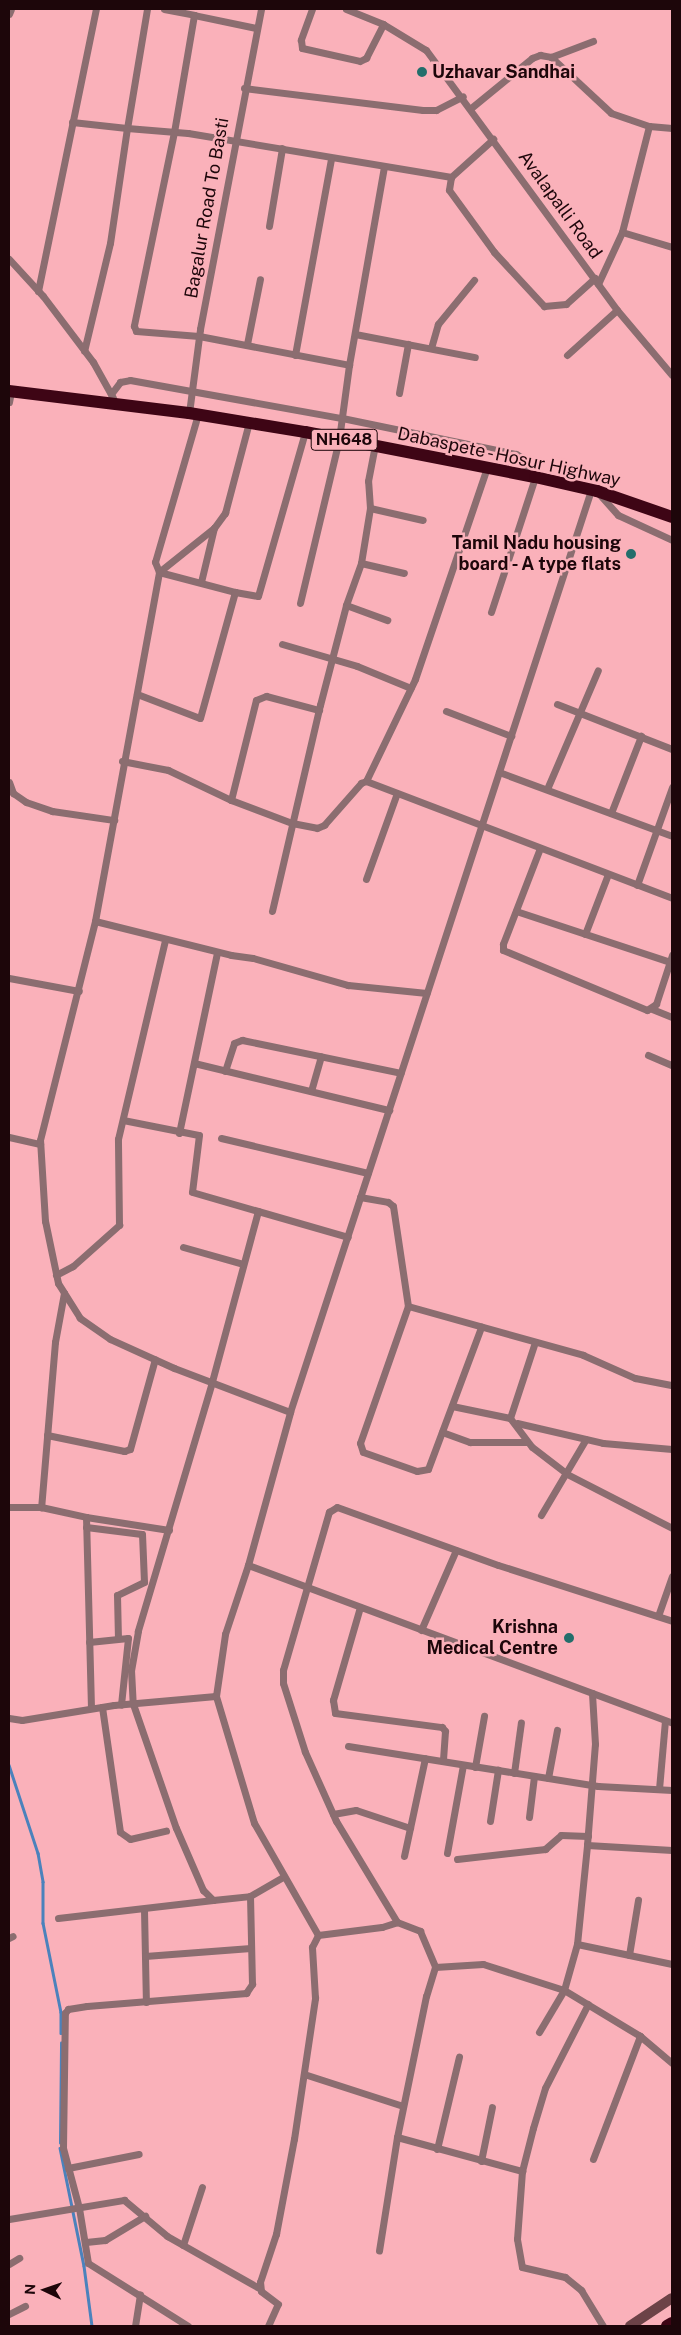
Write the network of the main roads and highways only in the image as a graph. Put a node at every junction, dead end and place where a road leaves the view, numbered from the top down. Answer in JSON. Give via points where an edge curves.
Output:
{"nodes":[{"id":1,"x":10,"y":395,"type":"edge"},
{"id":2,"x":672,"y":517,"type":"edge"},
{"id":3,"x":672,"y":2323,"type":"edge"},
{"id":4,"x":667,"y":2326,"type":"edge"}],
"edges":[{"from":1,"to":2,"type":"highway","name":"Dabaspete - Hosur Highway","number":"NH648","via":[[114,399],[305,432],[594,490]]},
{"from":3,"to":4,"type":"highway"}]}
